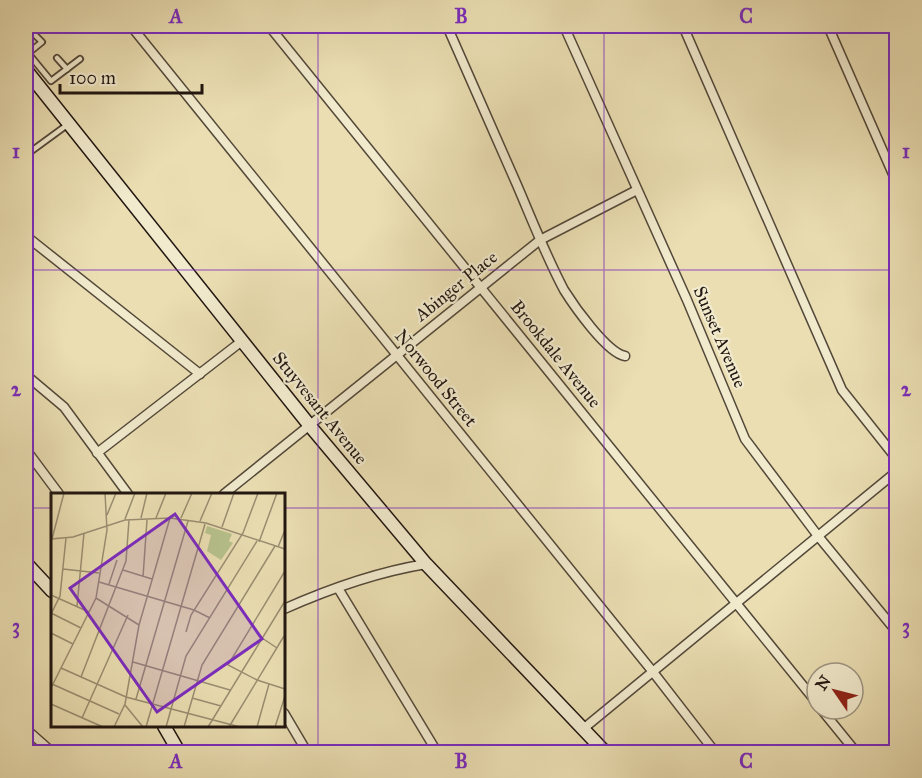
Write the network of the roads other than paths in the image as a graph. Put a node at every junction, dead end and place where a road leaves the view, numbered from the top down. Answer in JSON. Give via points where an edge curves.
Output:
{"nodes":[{"id":1,"x":26,"y":26,"type":"edge"},
{"id":2,"x":131,"y":26,"type":"edge"},
{"id":3,"x":269,"y":26,"type":"edge"},
{"id":4,"x":447,"y":26,"type":"edge"},
{"id":5,"x":564,"y":26,"type":"edge"},
{"id":6,"x":683,"y":26,"type":"edge"},
{"id":7,"x":828,"y":26,"type":"edge"},
{"id":8,"x":42,"y":42,"type":"junction"},
{"id":9,"x":48,"y":48,"type":"dead end"},
{"id":10,"x":27,"y":54,"type":"edge"},
{"id":11,"x":57,"y":58,"type":"dead end"},
{"id":12,"x":80,"y":59,"type":"dead end"},
{"id":13,"x":67,"y":69,"type":"junction"},
{"id":14,"x":26,"y":70,"type":"edge"},
{"id":15,"x":51,"y":81,"type":"junction"},
{"id":16,"x":41,"y":89,"type":"junction"},
{"id":17,"x":69,"y":124,"type":"junction"},
{"id":18,"x":26,"y":155,"type":"edge"},
{"id":19,"x":897,"y":181,"type":"edge"},
{"id":20,"x":637,"y":190,"type":"junction"},
{"id":21,"x":26,"y":236,"type":"edge"},
{"id":22,"x":540,"y":240,"type":"junction"},
{"id":23,"x":481,"y":288,"type":"junction"},
{"id":24,"x":242,"y":341,"type":"junction"},
{"id":25,"x":397,"y":356,"type":"junction"},
{"id":26,"x":625,"y":356,"type":"dead end"},
{"id":27,"x":200,"y":374,"type":"junction"},
{"id":28,"x":26,"y":375,"type":"edge"},
{"id":29,"x":310,"y":426,"type":"junction"},
{"id":30,"x":27,"y":451,"type":"edge"},
{"id":31,"x":98,"y":453,"type":"junction"},
{"id":32,"x":897,"y":458,"type":"edge"},
{"id":33,"x":897,"y":472,"type":"edge"},
{"id":34,"x":58,"y":493,"type":"edge"},
{"id":35,"x":127,"y":493,"type":"edge"},
{"id":36,"x":226,"y":493,"type":"edge"},
{"id":37,"x":818,"y":536,"type":"junction"},
{"id":38,"x":426,"y":564,"type":"junction"},
{"id":39,"x":28,"y":572,"type":"edge"},
{"id":40,"x":338,"y":588,"type":"junction"},
{"id":41,"x":51,"y":590,"type":"edge"},
{"id":42,"x":737,"y":603,"type":"junction"},
{"id":43,"x":285,"y":609,"type":"edge"},
{"id":44,"x":897,"y":631,"type":"edge"},
{"id":45,"x":653,"y":672,"type":"junction"},
{"id":46,"x":805,"y":689,"type":"edge"},
{"id":47,"x":285,"y":716,"type":"edge"},
{"id":48,"x":831,"y":721,"type":"edge"},
{"id":49,"x":165,"y":727,"type":"edge"},
{"id":50,"x":26,"y":729,"type":"edge"},
{"id":51,"x":582,"y":729,"type":"junction"},
{"id":52,"x":52,"y":753,"type":"edge"},
{"id":53,"x":179,"y":753,"type":"edge"},
{"id":54,"x":307,"y":753,"type":"edge"},
{"id":55,"x":437,"y":753,"type":"edge"},
{"id":56,"x":605,"y":753,"type":"edge"},
{"id":57,"x":715,"y":753,"type":"edge"},
{"id":58,"x":856,"y":753,"type":"edge"}],
"edges":[{"from":1,"to":8,"type":"lane"},
{"from":2,"to":25,"type":"street","name":"Norwood Street"},
{"from":3,"to":23,"type":"street","name":"Brookdale Avenue"},
{"from":4,"to":22,"type":"street"},
{"from":5,"to":20,"type":"street","name":"Sunset Avenue"},
{"from":6,"to":32,"type":"street","via":[[842,390]]},
{"from":7,"to":19,"type":"street"},
{"from":8,"to":9,"type":"lane"},
{"from":8,"to":10,"type":"lane"},
{"from":10,"to":15,"type":"lane"},
{"from":11,"to":13,"type":"lane"},
{"from":12,"to":13,"type":"lane"},
{"from":13,"to":15,"type":"lane"},
{"from":14,"to":16,"type":"main road","name":"Stuyvesant Avenue"},
{"from":15,"to":16,"type":"lane"},
{"from":16,"to":17,"type":"main road","name":"Stuyvesant Avenue"},
{"from":17,"to":18,"type":"lane"},
{"from":17,"to":24,"type":"main road","name":"Stuyvesant Avenue"},
{"from":20,"to":22,"type":"street","name":"Abinger Place"},
{"from":20,"to":37,"type":"street","name":"Sunset Avenue","via":[[745,439]]},
{"from":21,"to":27,"type":"street"},
{"from":22,"to":23,"type":"street","name":"Abinger Place"},
{"from":22,"to":26,"type":"street","via":[[574,305],[609,346]]},
{"from":23,"to":25,"type":"street","name":"Abinger Place"},
{"from":23,"to":42,"type":"street","name":"Brookdale Avenue"},
{"from":24,"to":27,"type":"street"},
{"from":24,"to":29,"type":"main road","name":"Stuyvesant Avenue"},
{"from":25,"to":29,"type":"street","name":"Abinger Place"},
{"from":25,"to":45,"type":"street","name":"Norwood Street"},
{"from":27,"to":31,"type":"street"},
{"from":28,"to":31,"type":"street","via":[[64,407]]},
{"from":29,"to":36,"type":"street","name":"Abinger Place"},
{"from":29,"to":38,"type":"main road","name":"Stuyvesant Avenue"},
{"from":30,"to":34,"type":"street"},
{"from":31,"to":35,"type":"street"},
{"from":33,"to":37,"type":"street"},
{"from":37,"to":42,"type":"street"},
{"from":37,"to":44,"type":"street","name":"Sunset Avenue"},
{"from":38,"to":40,"type":"street","via":[[396,569]]},
{"from":38,"to":51,"type":"main road","name":"Stuyvesant Avenue"},
{"from":39,"to":41,"type":"main road"},
{"from":40,"to":43,"type":"street"},
{"from":40,"to":55,"type":"street"},
{"from":42,"to":45,"type":"street"},
{"from":42,"to":46,"type":"street","name":"Brookdale Avenue"},
{"from":45,"to":51,"type":"street"},
{"from":45,"to":57,"type":"street","name":"Norwood Street"},
{"from":47,"to":54,"type":"street"},
{"from":48,"to":58,"type":"street"},
{"from":49,"to":53,"type":"main road"},
{"from":50,"to":52,"type":"street"},
{"from":51,"to":56,"type":"main road","name":"Stuyvesant Avenue"}]}
